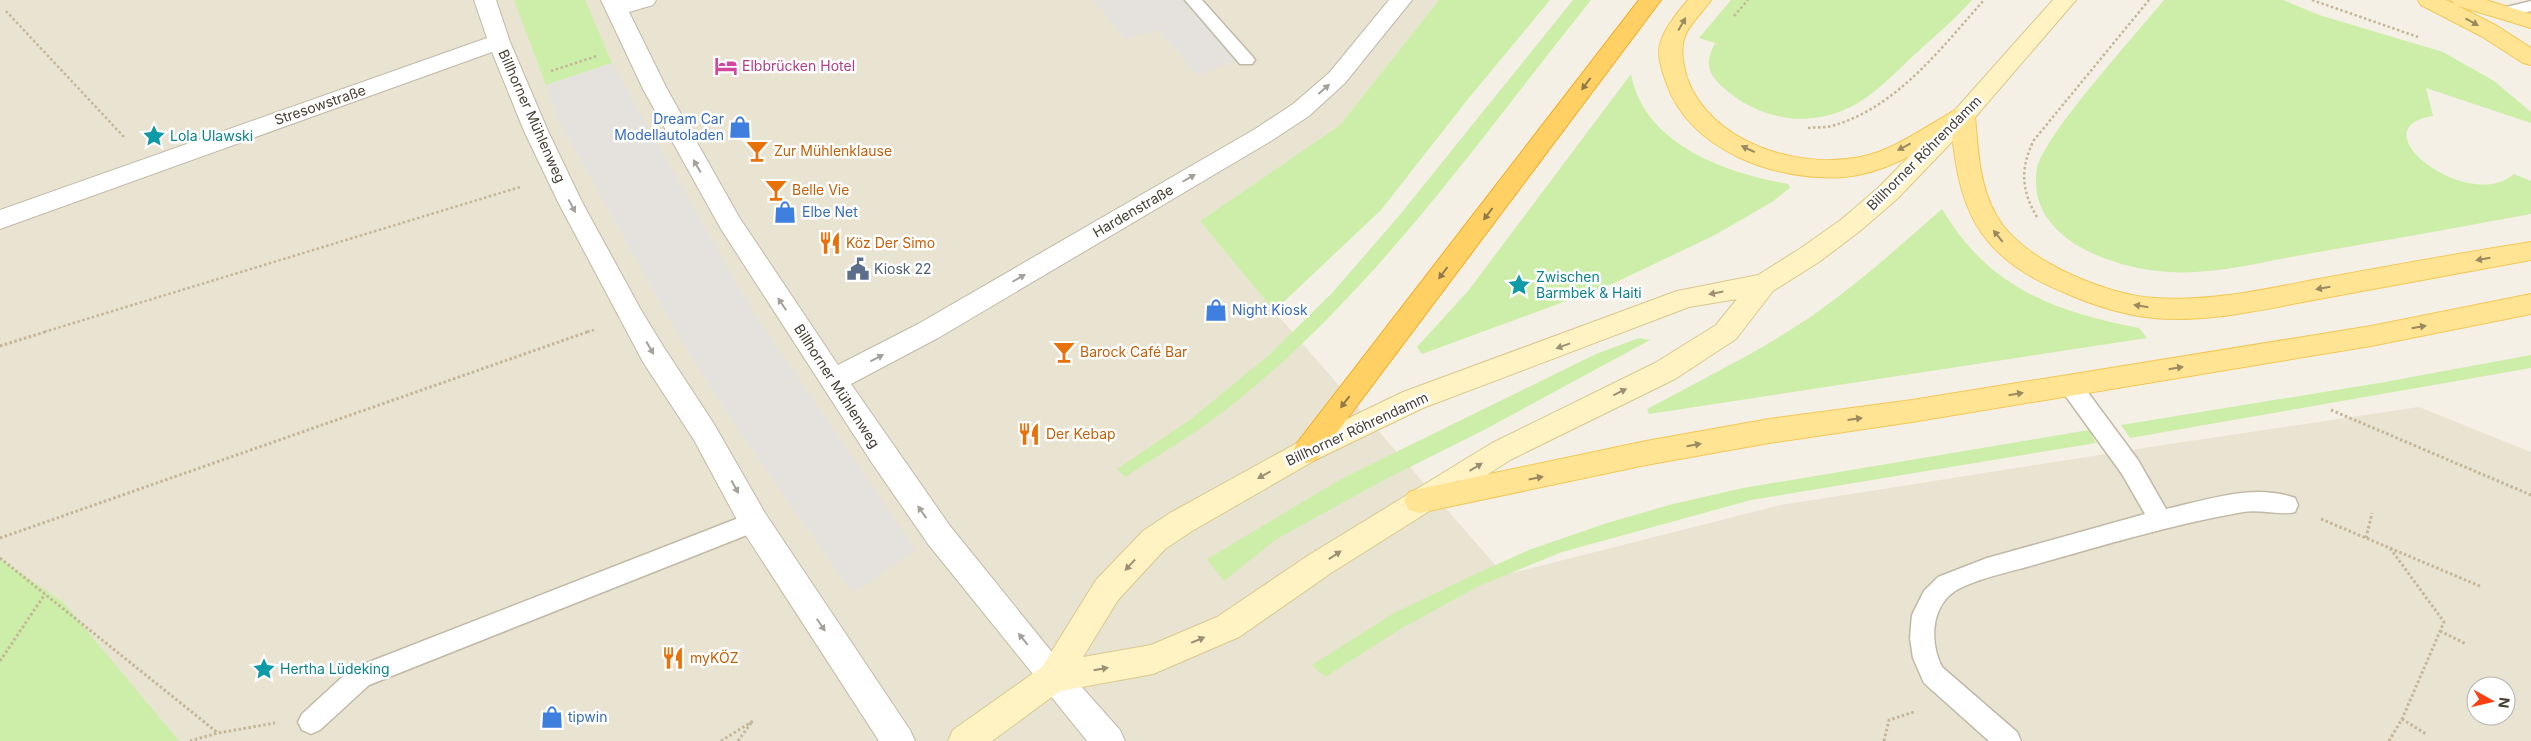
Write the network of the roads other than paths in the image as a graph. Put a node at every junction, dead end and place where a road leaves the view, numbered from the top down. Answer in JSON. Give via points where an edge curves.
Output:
{"nodes":[{"id":1,"x":485,"y":0,"type":"edge"},
{"id":2,"x":645,"y":0,"type":"edge"},
{"id":3,"x":1193,"y":0,"type":"edge"},
{"id":4,"x":1401,"y":0,"type":"edge"},
{"id":5,"x":1650,"y":0,"type":"edge"},
{"id":6,"x":1700,"y":0,"type":"edge"},
{"id":7,"x":2065,"y":0,"type":"edge"},
{"id":8,"x":2429,"y":0,"type":"edge"},
{"id":9,"x":2462,"y":0,"type":"edge"},
{"id":10,"x":615,"y":4,"type":"edge"},
{"id":11,"x":2531,"y":6,"type":"edge"},
{"id":12,"x":2504,"y":12,"type":"junction"},
{"id":13,"x":2531,"y":21,"type":"edge"},
{"id":14,"x":499,"y":42,"type":"junction"},
{"id":15,"x":2531,"y":58,"type":"edge"},
{"id":16,"x":1246,"y":60,"type":"dead end"},
{"id":17,"x":1963,"y":116,"type":"junction"},
{"id":18,"x":0,"y":220,"type":"edge"},
{"id":19,"x":2531,"y":251,"type":"edge"},
{"id":20,"x":1764,"y":284,"type":"junction"},
{"id":21,"x":2531,"y":304,"type":"edge"},
{"id":22,"x":834,"y":380,"type":"junction"},
{"id":23,"x":2070,"y":385,"type":"junction"},
{"id":24,"x":1307,"y":451,"type":"junction"},
{"id":25,"x":1419,"y":501,"type":"junction"},
{"id":26,"x":2287,"y":505,"type":"road end"},
{"id":27,"x":2160,"y":520,"type":"junction"},
{"id":28,"x":754,"y":522,"type":"junction"},
{"id":29,"x":1053,"y":677,"type":"junction"},
{"id":30,"x":311,"y":722,"type":"road end"},
{"id":31,"x":898,"y":741,"type":"edge"},
{"id":32,"x":965,"y":741,"type":"edge"},
{"id":33,"x":1108,"y":741,"type":"edge"},
{"id":34,"x":2008,"y":741,"type":"edge"}],
"edges":[{"from":1,"to":14,"type":"street","name":"Billhorner Mühlenweg"},
{"from":2,"to":10,"type":"street"},
{"from":3,"to":16,"type":"lane"},
{"from":22,"to":4,"type":"street","name":"Hardenstraße","one_way":true,"via":[[928,331],[1301,110],[1336,78]]},
{"from":5,"to":24,"type":"highway","one_way":true},
{"from":17,"to":6,"type":"main road","one_way":true,"via":[[1882,159],[1846,168],[1794,165],[1750,151],[1722,136],[1696,115],[1681,93],[1672,69],[1672,42]]},
{"from":7,"to":17,"type":"street","name":"Billhorner Röhrendamm"},
{"from":8,"to":15,"type":"main road","one_way":true,"via":[[2489,31]]},
{"from":9,"to":12,"type":"main road"},
{"from":22,"to":10,"type":"street","name":"Billhorner Mühlenweg","one_way":true,"via":[[730,223],[654,89]]},
{"from":11,"to":12,"type":"lane"},
{"from":12,"to":13,"type":"main road"},
{"from":14,"to":18,"type":"street","name":"Stresowstraße"},
{"from":14,"to":28,"type":"street","name":"Billhorner Mühlenweg","one_way":true,"via":[[557,175],[632,317],[704,432]]},
{"from":19,"to":17,"type":"main road","one_way":true,"via":[[2214,308],[2152,308],[2117,302],[2040,269],[2010,250],[1995,234],[1969,181]]},
{"from":17,"to":20,"type":"street","name":"Billhorner Röhrendamm","via":[[1888,193],[1851,225]]},
{"from":20,"to":24,"type":"street","name":"Billhorner Röhrendamm","one_way":true,"via":[[1686,298],[1413,400]]},
{"from":25,"to":20,"type":"street","name":"Billhorner Röhrendamm","one_way":true,"via":[[1502,451],[1665,371],[1726,332]]},
{"from":23,"to":21,"type":"main road","one_way":true,"via":[[2372,336]]},
{"from":29,"to":22,"type":"street","name":"Billhorner Mühlenweg","one_way":true,"via":[[939,535]]},
{"from":25,"to":23,"type":"main road","one_way":true,"via":[[1665,450]]},
{"from":23,"to":27,"type":"lane","via":[[2130,467]]},
{"from":24,"to":29,"type":"street","name":"Billhorner Röhrendamm","one_way":true,"via":[[1154,540],[1107,590]]},
{"from":29,"to":25,"type":"street","name":"Billhorner Röhrendamm","one_way":true,"via":[[1153,659],[1228,627]]},
{"from":26,"to":27,"type":"lane","via":[[2272,501],[2245,502]]},
{"from":27,"to":34,"type":"lane","via":[[1987,568],[1946,584],[1932,599],[1924,615],[1922,638],[1925,658],[1933,675]]},
{"from":28,"to":30,"type":"lane","via":[[360,677]]},
{"from":28,"to":31,"type":"street","name":"Billhorner Mühlenweg","one_way":true},
{"from":29,"to":32,"type":"street","name":"Billhorner Röhrendamm"},
{"from":29,"to":33,"type":"street","name":"Billhorner Mühlenweg"}]}
